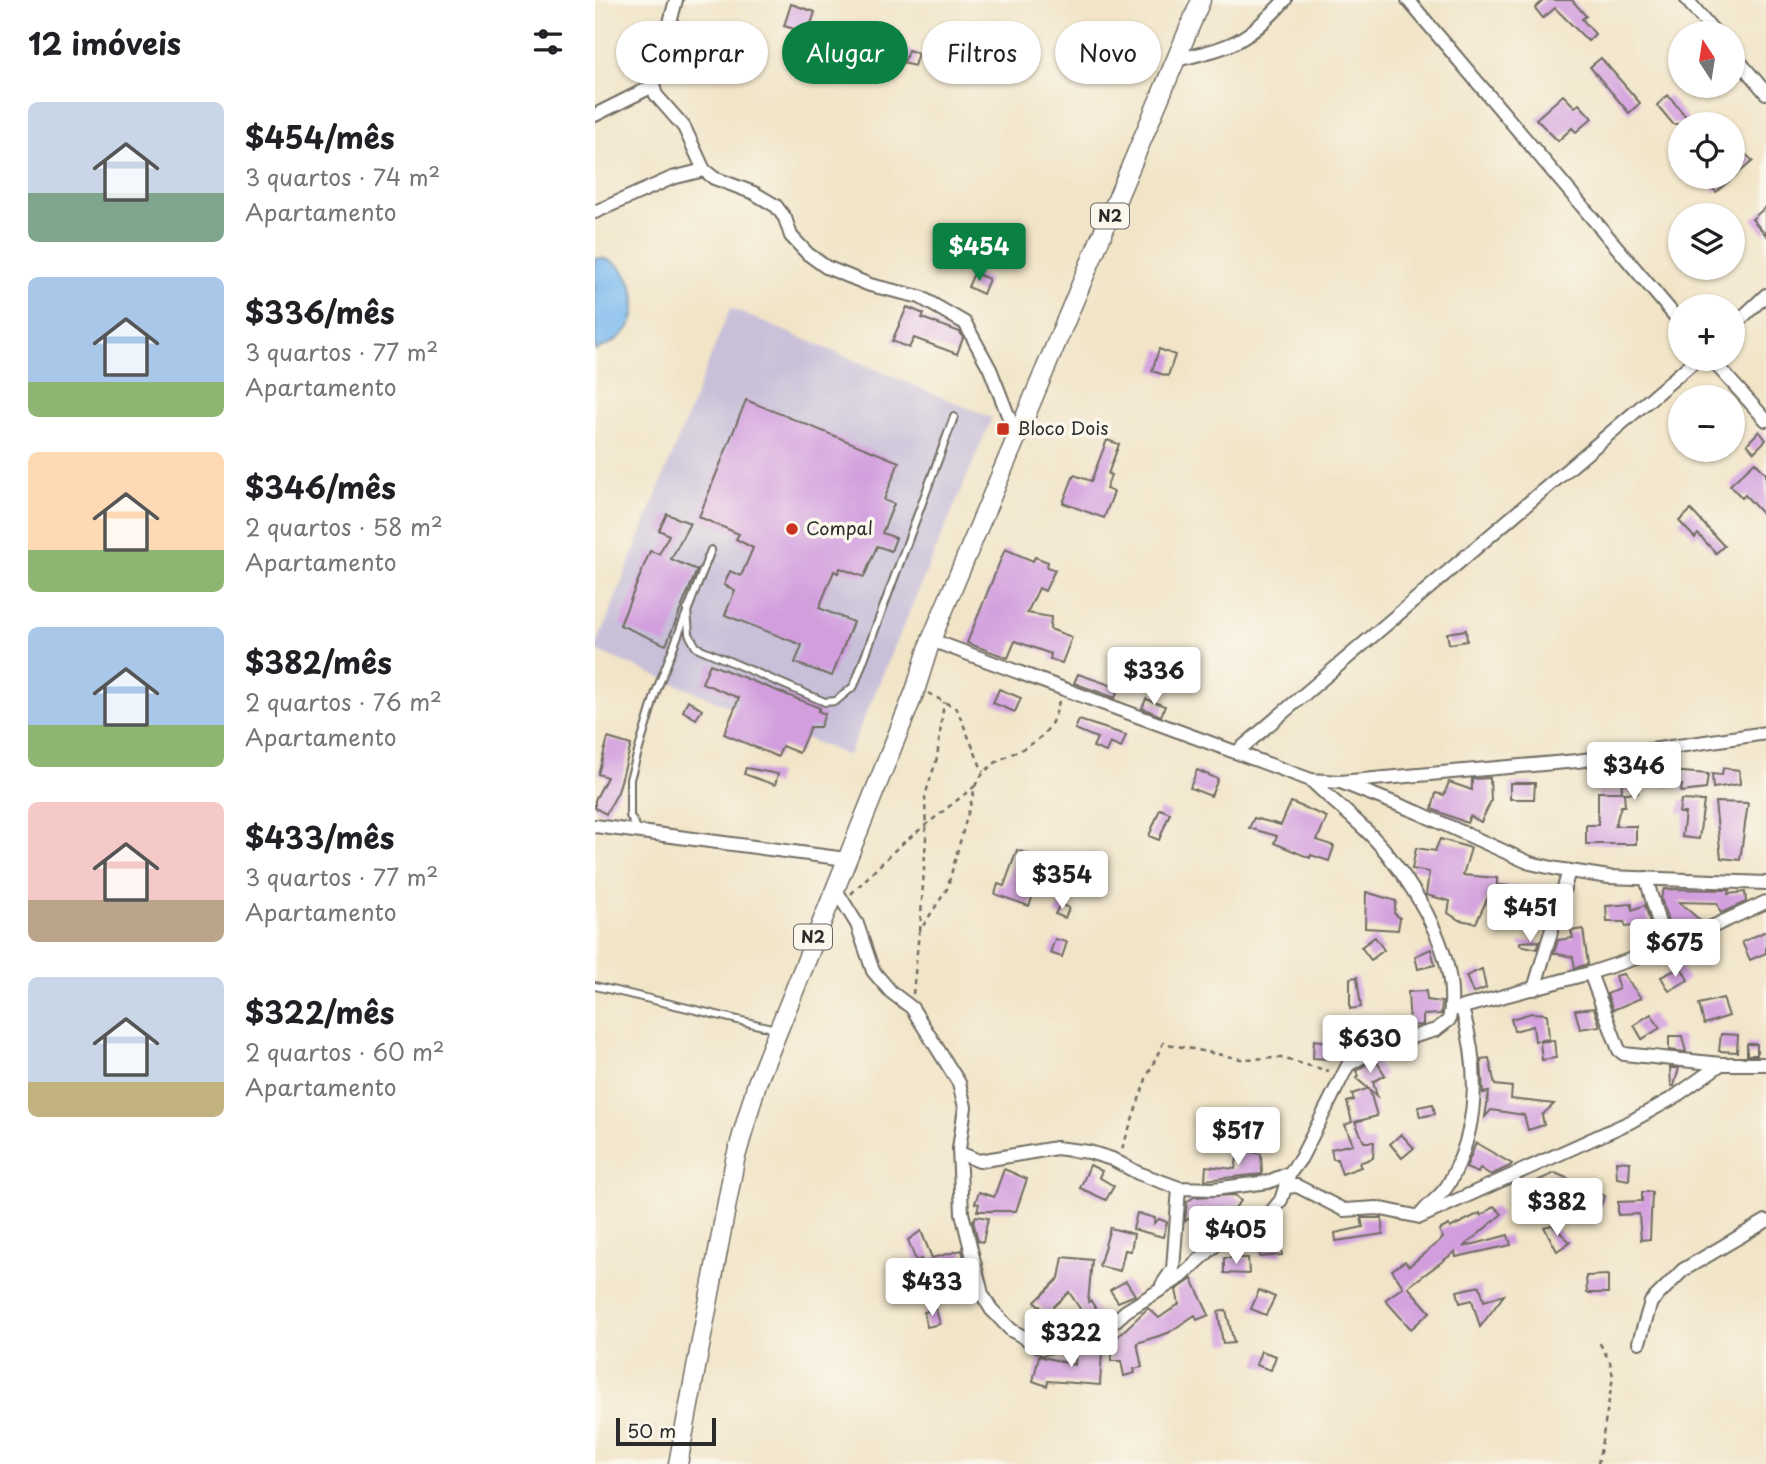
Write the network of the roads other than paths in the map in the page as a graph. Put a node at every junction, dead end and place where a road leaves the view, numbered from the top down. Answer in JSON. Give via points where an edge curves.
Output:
{"nodes":[{"id":1,"x":676,"y":0,"type":"edge"},
{"id":2,"x":1201,"y":0,"type":"edge"},
{"id":3,"x":1285,"y":0,"type":"edge"},
{"id":4,"x":1408,"y":0,"type":"edge"},
{"id":5,"x":1687,"y":0,"type":"edge"},
{"id":6,"x":1705,"y":21,"type":"edge"},
{"id":7,"x":1176,"y":60,"type":"junction"},
{"id":8,"x":1745,"y":68,"type":"edge"},
{"id":9,"x":653,"y":86,"type":"junction"},
{"id":10,"x":1766,"y":93,"type":"edge"},
{"id":11,"x":595,"y":115,"type":"edge"},
{"id":12,"x":703,"y":170,"type":"junction"},
{"id":13,"x":595,"y":212,"type":"edge"},
{"id":14,"x":1766,"y":295,"type":"edge"},
{"id":15,"x":1668,"y":308,"type":"edge"},
{"id":16,"x":1745,"y":315,"type":"edge"},
{"id":17,"x":1683,"y":371,"type":"edge"},
{"id":18,"x":1722,"y":371,"type":"edge"},
{"id":19,"x":954,"y":417,"type":"dead end"},
{"id":20,"x":1766,"y":420,"type":"edge"},
{"id":21,"x":1017,"y":439,"type":"junction"},
{"id":22,"x":711,"y":550,"type":"dead end"},
{"id":23,"x":687,"y":610,"type":"junction"},
{"id":24,"x":931,"y":640,"type":"junction"},
{"id":25,"x":1766,"y":733,"type":"edge"},
{"id":26,"x":1238,"y":751,"type":"junction"},
{"id":27,"x":1311,"y":780,"type":"junction"},
{"id":28,"x":1340,"y":782,"type":"junction"},
{"id":29,"x":595,"y":826,"type":"edge"},
{"id":30,"x":639,"y":832,"type":"junction"},
{"id":31,"x":846,"y":859,"type":"junction"},
{"id":32,"x":1569,"y":871,"type":"junction"},
{"id":33,"x":1646,"y":878,"type":"junction"},
{"id":34,"x":1766,"y":883,"type":"edge"},
{"id":35,"x":839,"y":895,"type":"junction"},
{"id":36,"x":1766,"y":902,"type":"edge"},
{"id":37,"x":1666,"y":948,"type":"junction"},
{"id":38,"x":1590,"y":973,"type":"junction"},
{"id":39,"x":595,"y":986,"type":"edge"},
{"id":40,"x":1534,"y":989,"type":"junction"},
{"id":41,"x":1457,"y":1010,"type":"junction"},
{"id":42,"x":777,"y":1029,"type":"junction"},
{"id":43,"x":1721,"y":1064,"type":"junction"},
{"id":44,"x":1766,"y":1065,"type":"edge"},
{"id":45,"x":960,"y":1153,"type":"junction"},
{"id":46,"x":1290,"y":1173,"type":"junction"},
{"id":47,"x":1179,"y":1188,"type":"junction"},
{"id":48,"x":1285,"y":1188,"type":"junction"},
{"id":49,"x":1420,"y":1217,"type":"junction"},
{"id":50,"x":1766,"y":1221,"type":"edge"},
{"id":51,"x":1153,"y":1295,"type":"junction"},
{"id":52,"x":1639,"y":1342,"type":"dead end"},
{"id":53,"x":678,"y":1464,"type":"edge"}],
"edges":[{"from":1,"to":9,"type":"street"},
{"from":2,"to":7,"type":"main road","number":"N2"},
{"from":3,"to":7,"type":"street","via":[[1236,44]]},
{"from":4,"to":15,"type":"street"},
{"from":5,"to":6,"type":"street"},
{"from":7,"to":21,"type":"main road","number":"N2"},
{"from":8,"to":10,"type":"street"},
{"from":9,"to":11,"type":"street"},
{"from":9,"to":12,"type":"street","via":[[682,123]]},
{"from":12,"to":13,"type":"street","via":[[672,178]]},
{"from":12,"to":21,"type":"street","via":[[776,206],[801,249],[826,267],[920,298],[965,323],[991,369]]},
{"from":14,"to":16,"type":"street"},
{"from":17,"to":26,"type":"street"},
{"from":18,"to":20,"type":"street"},
{"from":19,"to":23,"type":"lane","via":[[854,686],[845,696],[825,702],[697,647],[689,634]]},
{"from":21,"to":24,"type":"main road","number":"N2"},
{"from":22,"to":23,"type":"lane"},
{"from":23,"to":30,"type":"lane","via":[[656,692],[631,779],[630,816]]},
{"from":24,"to":26,"type":"street"},
{"from":24,"to":31,"type":"main road","number":"N2","via":[[915,691]]},
{"from":25,"to":28,"type":"street","via":[[1577,761]]},
{"from":26,"to":27,"type":"street"},
{"from":27,"to":28,"type":"street"},
{"from":27,"to":41,"type":"street","via":[[1389,855],[1443,946]]},
{"from":28,"to":32,"type":"street","via":[[1417,811],[1530,863]]},
{"from":29,"to":30,"type":"street"},
{"from":30,"to":31,"type":"street"},
{"from":31,"to":35,"type":"main road","number":"N2"},
{"from":32,"to":33,"type":"street"},
{"from":32,"to":40,"type":"street"},
{"from":33,"to":34,"type":"street"},
{"from":33,"to":37,"type":"street"},
{"from":35,"to":42,"type":"main road","number":"N2"},
{"from":35,"to":45,"type":"street","via":[[857,924],[873,971],[912,1008],[947,1059],[964,1097]]},
{"from":36,"to":37,"type":"street"},
{"from":37,"to":38,"type":"street"},
{"from":38,"to":40,"type":"street"},
{"from":38,"to":43,"type":"street","via":[[1621,1052]]},
{"from":39,"to":42,"type":"lane"},
{"from":40,"to":41,"type":"street"},
{"from":41,"to":46,"type":"street","via":[[1444,1027],[1363,1053],[1342,1075]]},
{"from":41,"to":49,"type":"street","via":[[1474,1055],[1473,1107],[1447,1187]]},
{"from":42,"to":53,"type":"main road","number":"N2","via":[[735,1160]]},
{"from":43,"to":44,"type":"street"},
{"from":43,"to":49,"type":"street","via":[[1630,1122]]},
{"from":45,"to":47,"type":"street","via":[[993,1160],[1056,1148],[1112,1158]]},
{"from":45,"to":51,"type":"street","via":[[962,1213],[982,1294],[1011,1330],[1028,1342],[1052,1348],[1105,1329]]},
{"from":46,"to":47,"type":"street","via":[[1269,1182]]},
{"from":46,"to":48,"type":"street"},
{"from":47,"to":51,"type":"street","via":[[1173,1269]]},
{"from":48,"to":49,"type":"street","via":[[1297,1186],[1344,1210],[1377,1208]]},
{"from":48,"to":51,"type":"street","via":[[1276,1210],[1224,1237],[1187,1272]]},
{"from":50,"to":52,"type":"street","via":[[1683,1270],[1651,1302]]}]}
